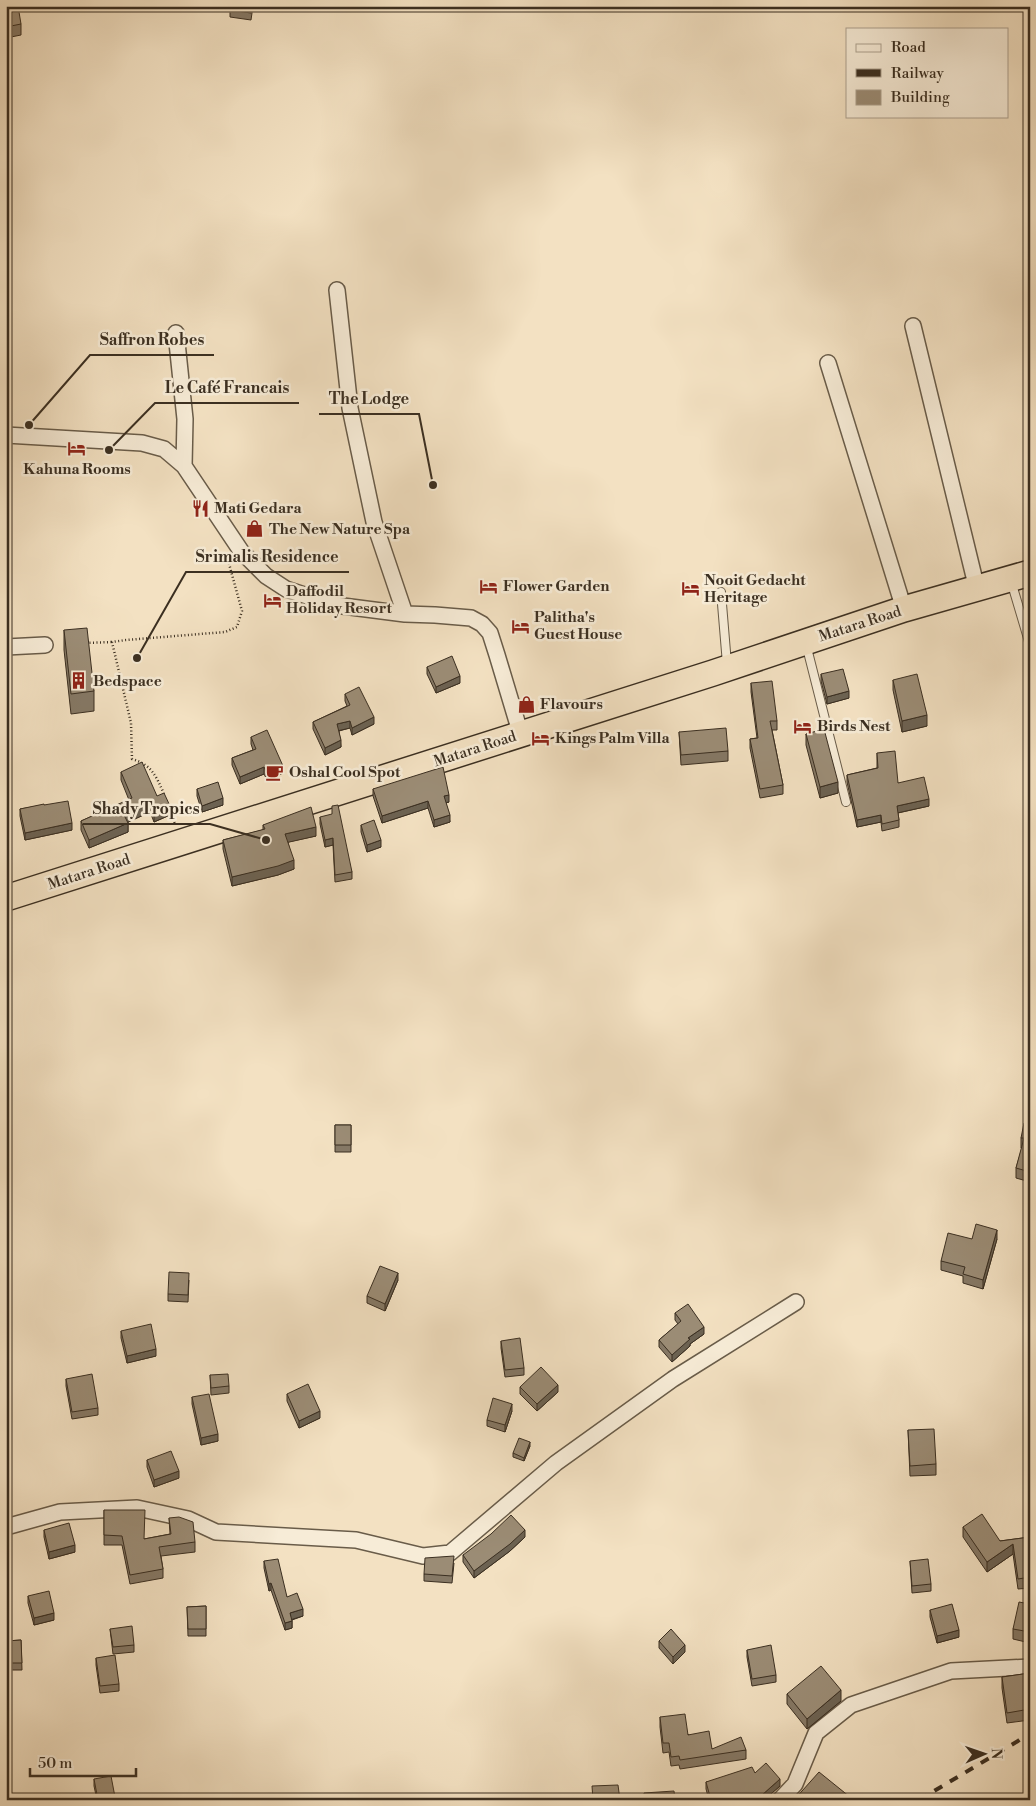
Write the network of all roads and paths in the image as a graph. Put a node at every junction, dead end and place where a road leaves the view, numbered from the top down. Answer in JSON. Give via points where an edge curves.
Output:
{"nodes":[{"id":1,"x":337,"y":290,"type":"dead end"},
{"id":2,"x":913,"y":326,"type":"dead end"},
{"id":3,"x":176,"y":333,"type":"dead end"},
{"id":4,"x":828,"y":364,"type":"dead end"},
{"id":5,"x":6,"y":435,"type":"edge"},
{"id":6,"x":184,"y":466,"type":"junction"},
{"id":7,"x":227,"y":556,"type":"dead end"},
{"id":8,"x":1020,"y":576,"type":"edge"},
{"id":9,"x":977,"y":589,"type":"junction"},
{"id":10,"x":720,"y":592,"type":"dead end"},
{"id":11,"x":904,"y":609,"type":"junction"},
{"id":12,"x":405,"y":614,"type":"junction"},
{"id":13,"x":112,"y":642,"type":"junction"},
{"id":14,"x":805,"y":642,"type":"junction"},
{"id":15,"x":83,"y":643,"type":"edge"},
{"id":16,"x":45,"y":645,"type":"dead end"},
{"id":17,"x":1030,"y":645,"type":"edge"},
{"id":18,"x":6,"y":647,"type":"edge"},
{"id":19,"x":727,"y":668,"type":"junction"},
{"id":20,"x":520,"y":734,"type":"junction"},
{"id":21,"x":166,"y":800,"type":"edge"},
{"id":22,"x":846,"y":802,"type":"dead end"},
{"id":23,"x":169,"y":808,"type":"edge"},
{"id":24,"x":182,"y":842,"type":"junction"},
{"id":25,"x":6,"y":898,"type":"edge"},
{"id":26,"x":796,"y":1302,"type":"dead end"},
{"id":27,"x":6,"y":1527,"type":"edge"},
{"id":28,"x":1030,"y":1667,"type":"edge"},
{"id":29,"x":780,"y":1800,"type":"edge"}],
"edges":[{"from":1,"to":12,"type":"street","via":[[350,408],[374,522]]},
{"from":2,"to":9,"type":"street"},
{"from":3,"to":6,"type":"street","via":[[185,419]]},
{"from":4,"to":11,"type":"street"},
{"from":5,"to":6,"type":"street","via":[[142,443],[164,450]]},
{"from":6,"to":12,"type":"street","via":[[241,551],[266,576],[286,589],[335,605]]},
{"from":7,"to":13,"type":"path","via":[[242,611],[237,627],[225,632]]},
{"from":8,"to":9,"type":"highway","name":"Matara Road"},
{"from":8,"to":17,"type":"lane"},
{"from":9,"to":11,"type":"highway","name":"Matara Road"},
{"from":10,"to":19,"type":"lane"},
{"from":11,"to":14,"type":"highway","name":"Matara Road"},
{"from":12,"to":20,"type":"street","via":[[471,618],[490,632]]},
{"from":13,"to":15,"type":"path"},
{"from":13,"to":21,"type":"path","via":[[131,723],[132,759],[144,763],[155,774]]},
{"from":14,"to":19,"type":"highway","name":"Matara Road"},
{"from":14,"to":22,"type":"lane"},
{"from":16,"to":18,"type":"street"},
{"from":19,"to":20,"type":"highway","name":"Matara Road"},
{"from":20,"to":24,"type":"highway","name":"Matara Road"},
{"from":23,"to":24,"type":"path"},
{"from":24,"to":25,"type":"highway","name":"Matara Road"},
{"from":26,"to":27,"type":"street","via":[[673,1379],[556,1463],[450,1553],[423,1556],[356,1540],[216,1532],[188,1519],[137,1508],[60,1512]]},
{"from":28,"to":29,"type":"street","via":[[951,1672],[851,1705],[816,1733],[795,1784]]}]}
